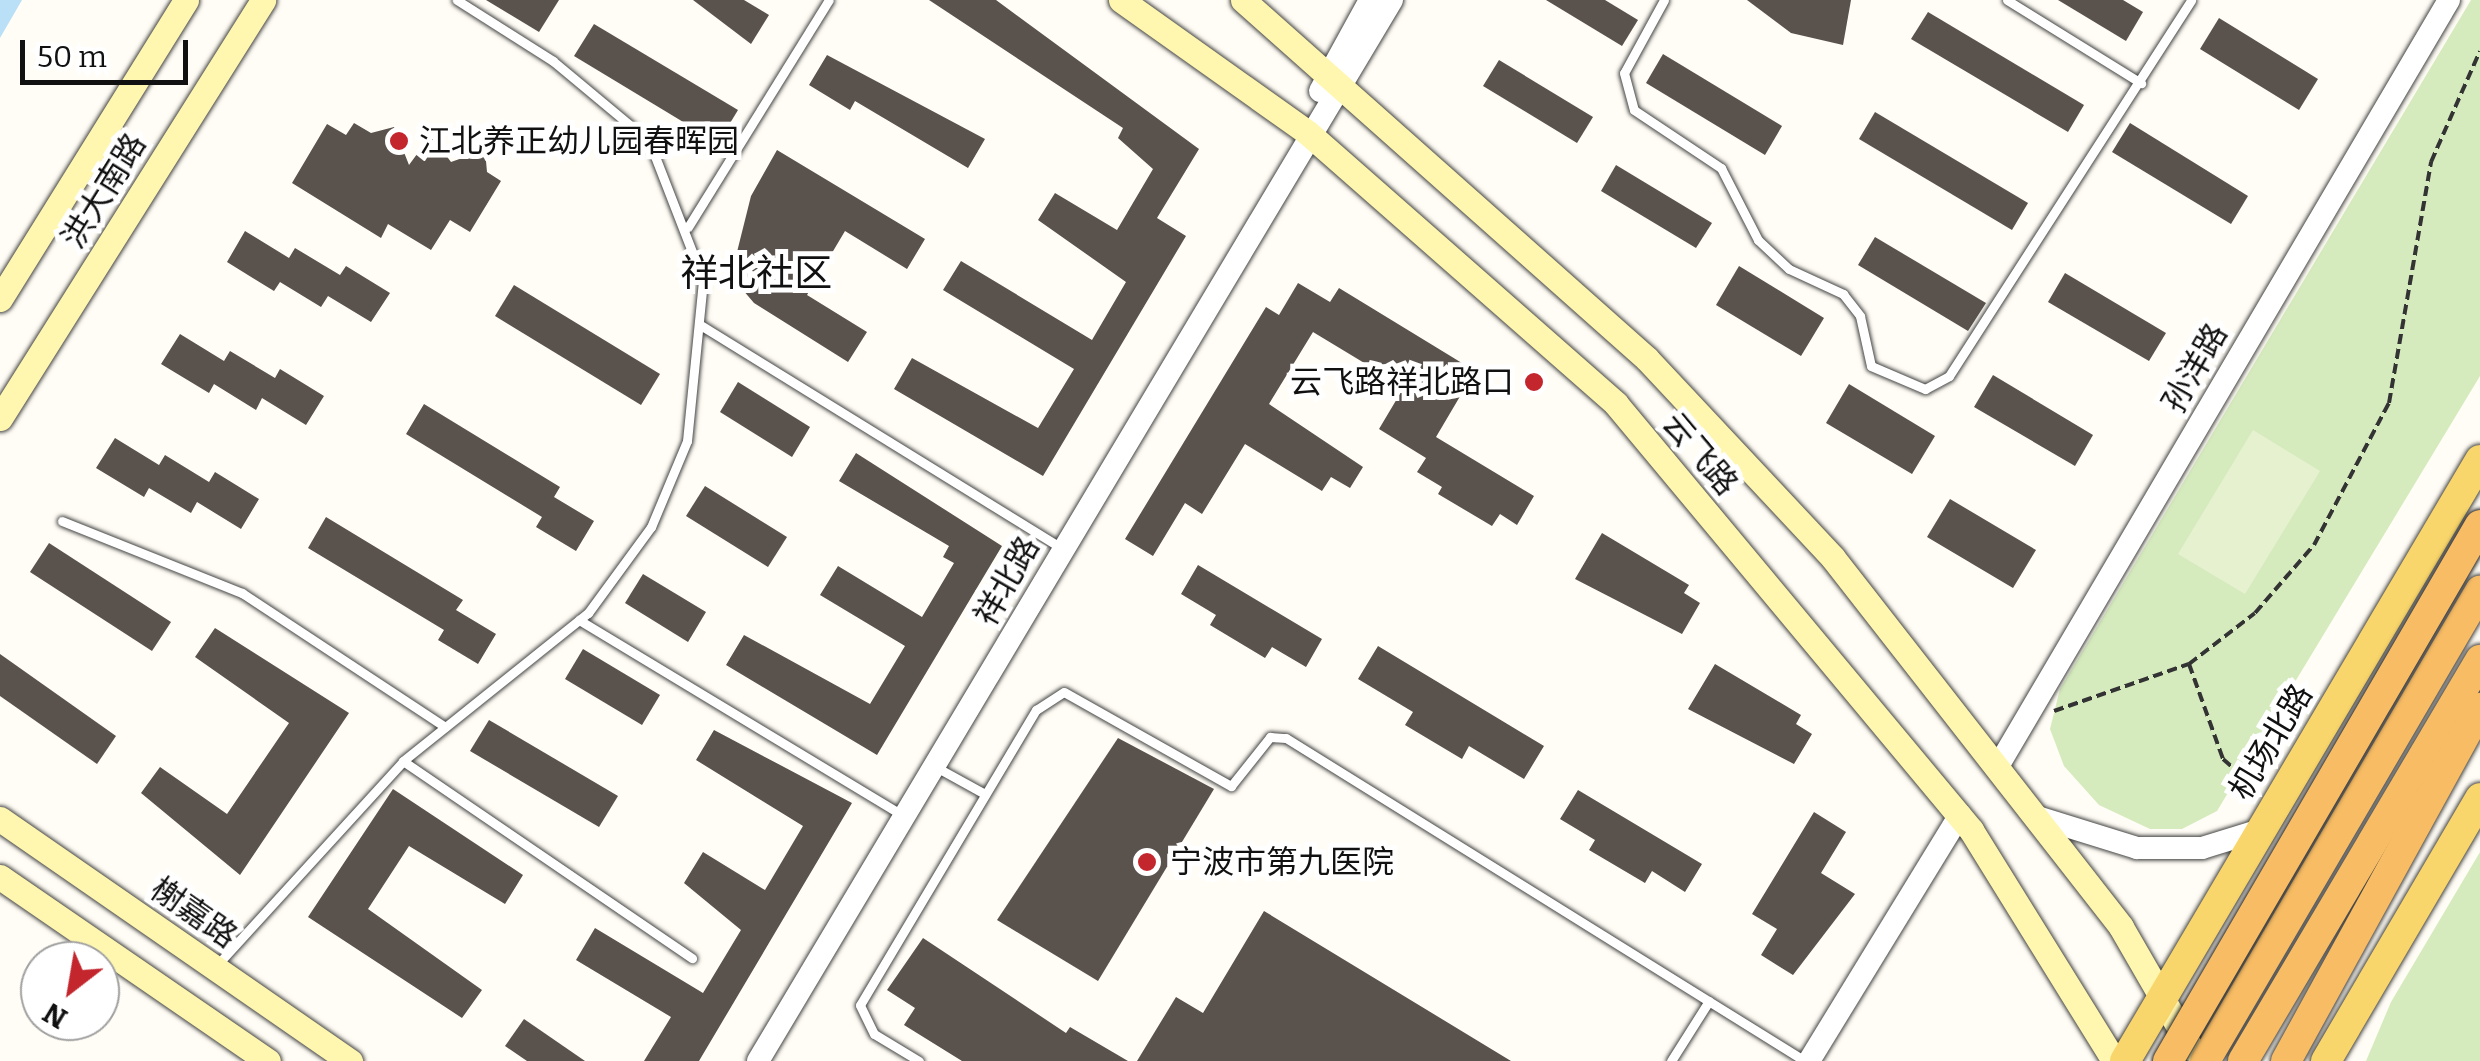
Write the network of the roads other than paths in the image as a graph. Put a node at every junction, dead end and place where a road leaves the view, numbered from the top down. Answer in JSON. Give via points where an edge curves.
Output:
{"nodes":[{"id":1,"x":186,"y":0,"type":"edge"},
{"id":2,"x":263,"y":0,"type":"edge"},
{"id":3,"x":457,"y":0,"type":"edge"},
{"id":4,"x":829,"y":0,"type":"edge"},
{"id":5,"x":1120,"y":0,"type":"edge"},
{"id":6,"x":1242,"y":0,"type":"edge"},
{"id":7,"x":1370,"y":0,"type":"edge"},
{"id":8,"x":1392,"y":0,"type":"edge"},
{"id":9,"x":1664,"y":0,"type":"edge"},
{"id":10,"x":2007,"y":0,"type":"edge"},
{"id":11,"x":2192,"y":0,"type":"edge"},
{"id":12,"x":2450,"y":0,"type":"edge"},
{"id":13,"x":1333,"y":80,"type":"junction"},
{"id":14,"x":2141,"y":82,"type":"junction"},
{"id":15,"x":1308,"y":133,"type":"junction"},
{"id":16,"x":688,"y":227,"type":"junction"},
{"id":17,"x":0,"y":299,"type":"edge"},
{"id":18,"x":702,"y":326,"type":"junction"},
{"id":19,"x":0,"y":418,"type":"edge"},
{"id":20,"x":2480,"y":460,"type":"edge"},
{"id":21,"x":62,"y":521,"type":"dead end"},
{"id":22,"x":2480,"y":525,"type":"edge"},
{"id":23,"x":1063,"y":550,"type":"junction"},
{"id":24,"x":2480,"y":591,"type":"edge"},
{"id":25,"x":579,"y":620,"type":"junction"},
{"id":26,"x":2480,"y":660,"type":"edge"},
{"id":27,"x":2480,"y":708,"type":"edge"},
{"id":28,"x":445,"y":727,"type":"junction"},
{"id":29,"x":403,"y":761,"type":"junction"},
{"id":30,"x":936,"y":767,"type":"junction"},
{"id":31,"x":1997,"y":768,"type":"junction"},
{"id":32,"x":985,"y":794,"type":"junction"},
{"id":33,"x":2480,"y":798,"type":"edge"},
{"id":34,"x":1960,"y":815,"type":"junction"},
{"id":35,"x":2034,"y":816,"type":"junction"},
{"id":36,"x":905,"y":817,"type":"junction"},
{"id":37,"x":2267,"y":817,"type":"junction"},
{"id":38,"x":0,"y":818,"type":"edge"},
{"id":39,"x":0,"y":877,"type":"edge"},
{"id":40,"x":692,"y":958,"type":"dead end"},
{"id":41,"x":216,"y":968,"type":"junction"},
{"id":42,"x":2161,"y":996,"type":"junction"},
{"id":43,"x":1709,"y":1002,"type":"junction"},
{"id":44,"x":268,"y":1061,"type":"edge"},
{"id":45,"x":350,"y":1061,"type":"edge"},
{"id":46,"x":758,"y":1061,"type":"edge"},
{"id":47,"x":919,"y":1061,"type":"edge"},
{"id":48,"x":1670,"y":1061,"type":"edge"},
{"id":49,"x":1807,"y":1061,"type":"edge"},
{"id":50,"x":2114,"y":1061,"type":"edge"},
{"id":51,"x":2125,"y":1061,"type":"edge"},
{"id":52,"x":2168,"y":1061,"type":"edge"},
{"id":53,"x":2202,"y":1061,"type":"edge"},
{"id":54,"x":2243,"y":1061,"type":"edge"},
{"id":55,"x":2286,"y":1061,"type":"edge"},
{"id":56,"x":2326,"y":1061,"type":"edge"}],
"edges":[{"from":1,"to":17,"type":"main road","name":"洪大南路"},
{"from":2,"to":19,"type":"main road","name":"洪大南路"},
{"from":3,"to":16,"type":"lane","via":[[617,109],[648,140]]},
{"from":4,"to":16,"type":"lane"},
{"from":5,"to":15,"type":"main road","name":"云飞路"},
{"from":6,"to":13,"type":"main road","name":"云飞路"},
{"from":7,"to":13,"type":"street","name":"祥北路"},
{"from":8,"to":13,"type":"street","name":"祥北路"},
{"from":9,"to":14,"type":"lane","via":[[1624,73],[1634,110],[1720,168],[1758,240],[1788,268],[1842,294],[1860,316],[1872,366],[1925,389],[1949,376]]},
{"from":10,"to":14,"type":"lane"},
{"from":11,"to":14,"type":"lane"},
{"from":12,"to":31,"type":"street","name":"孙洋路"},
{"from":13,"to":15,"type":"street","name":"祥北路"},
{"from":13,"to":31,"type":"main road","name":"云飞路","via":[[1648,359],[1833,558]]},
{"from":15,"to":23,"type":"street","name":"祥北路"},
{"from":15,"to":34,"type":"main road","name":"云飞路","via":[[1616,404]]},
{"from":16,"to":18,"type":"lane","via":[[703,280]]},
{"from":18,"to":23,"type":"lane"},
{"from":18,"to":25,"type":"lane","via":[[673,482]]},
{"from":20,"to":37,"type":"main road","name":"机场北路"},
{"from":21,"to":28,"type":"lane","via":[[228,586]]},
{"from":22,"to":52,"type":"highway","bridge":true},
{"from":23,"to":30,"type":"street","name":"祥北路"},
{"from":24,"to":53,"type":"highway"},
{"from":25,"to":28,"type":"lane"},
{"from":25,"to":36,"type":"lane"},
{"from":26,"to":54,"type":"highway"},
{"from":27,"to":55,"type":"highway"},
{"from":28,"to":29,"type":"lane"},
{"from":29,"to":40,"type":"lane"},
{"from":29,"to":41,"type":"lane"},
{"from":30,"to":32,"type":"lane"},
{"from":30,"to":36,"type":"street","name":"祥北路"},
{"from":31,"to":35,"type":"main road","name":"云飞路"},
{"from":32,"to":43,"type":"lane","via":[[1036,710],[1064,692],[1232,786],[1270,737],[1286,738]]},
{"from":32,"to":47,"type":"lane","via":[[860,1006],[874,1034]]},
{"from":33,"to":56,"type":"main road"},
{"from":34,"to":49,"type":"street"},
{"from":34,"to":50,"type":"main road","name":"云飞路"},
{"from":35,"to":37,"type":"street","via":[[2137,848],[2202,848]]},
{"from":35,"to":42,"type":"main road","name":"云飞路"},
{"from":36,"to":46,"type":"street","name":"祥北路"},
{"from":37,"to":42,"type":"main road","name":"机场北路"},
{"from":38,"to":41,"type":"main road","name":"榭嘉路"},
{"from":39,"to":44,"type":"main road"},
{"from":41,"to":45,"type":"main road","name":"榭嘉路"},
{"from":42,"to":51,"type":"main road","name":"机场北路"},
{"from":42,"to":53,"type":"main road","name":"云飞路"},
{"from":43,"to":48,"type":"lane"},
{"from":43,"to":49,"type":"lane"}]}
